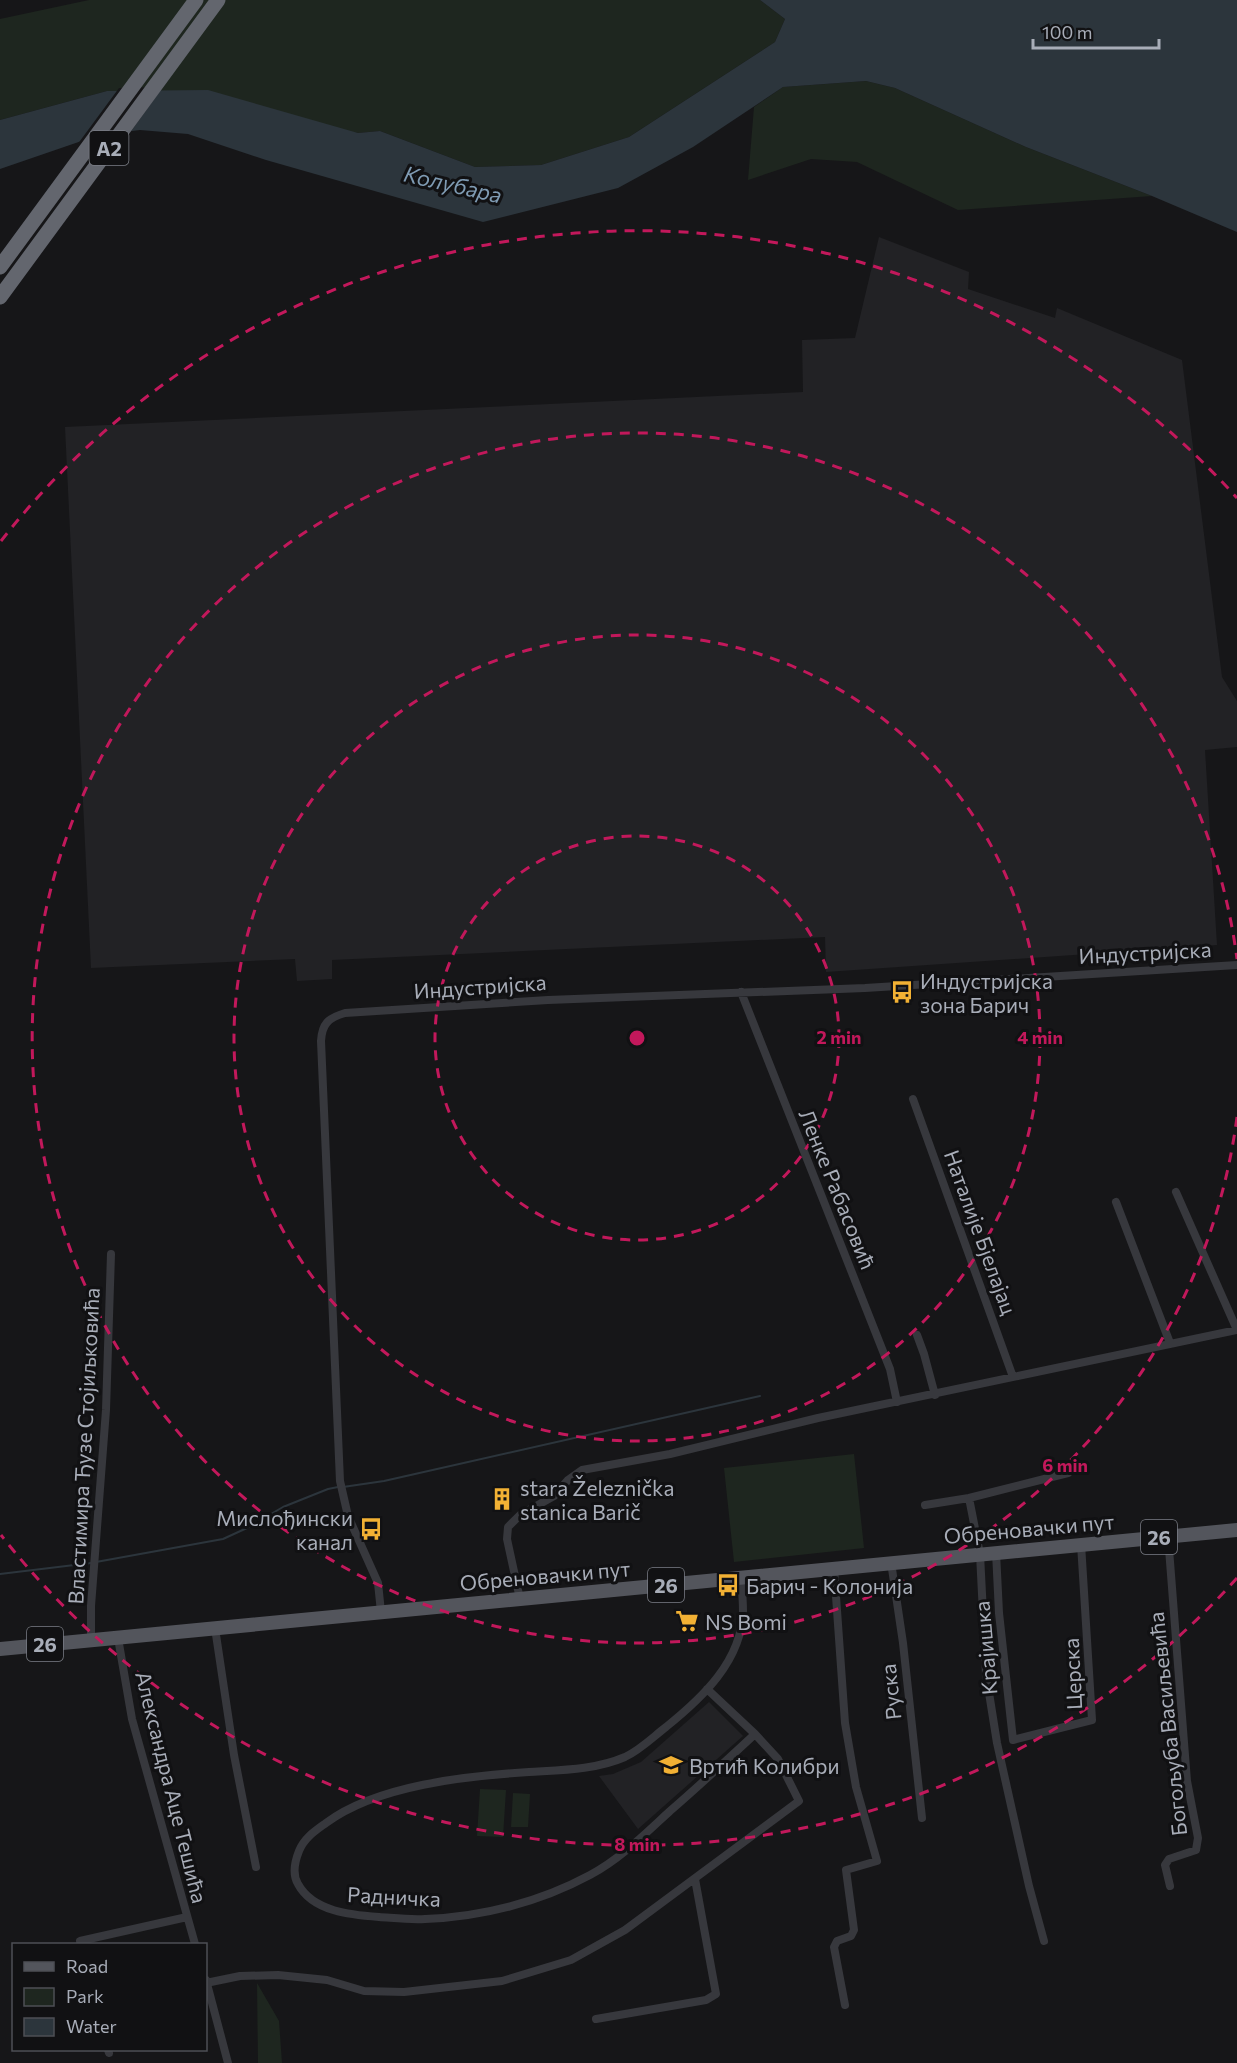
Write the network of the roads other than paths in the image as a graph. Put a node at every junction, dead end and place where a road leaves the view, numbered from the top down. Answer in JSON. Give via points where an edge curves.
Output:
{"nodes":[{"id":1,"x":196,"y":0,"type":"edge"},
{"id":2,"x":218,"y":0,"type":"edge"},
{"id":3,"x":0,"y":267,"type":"edge"},
{"id":4,"x":0,"y":297,"type":"edge"},
{"id":5,"x":1237,"y":965,"type":"edge"},
{"id":6,"x":741,"y":992,"type":"junction"},
{"id":7,"x":913,"y":1100,"type":"dead end"},
{"id":8,"x":1176,"y":1192,"type":"dead end"},
{"id":9,"x":1116,"y":1202,"type":"dead end"},
{"id":10,"x":111,"y":1254,"type":"dead end"},
{"id":11,"x":1237,"y":1330,"type":"edge"},
{"id":12,"x":917,"y":1335,"type":"dead end"},
{"id":13,"x":1170,"y":1343,"type":"junction"},
{"id":14,"x":1013,"y":1377,"type":"junction"},
{"id":15,"x":935,"y":1395,"type":"junction"},
{"id":16,"x":897,"y":1402,"type":"junction"},
{"id":17,"x":1068,"y":1473,"type":"dead end"},
{"id":18,"x":969,"y":1498,"type":"junction"},
{"id":19,"x":925,"y":1505,"type":"dead end"},
{"id":20,"x":1237,"y":1530,"type":"edge"},
{"id":21,"x":1168,"y":1536,"type":"junction"},
{"id":22,"x":1082,"y":1544,"type":"junction"},
{"id":23,"x":996,"y":1552,"type":"junction"},
{"id":24,"x":980,"y":1554,"type":"junction"},
{"id":25,"x":891,"y":1562,"type":"junction"},
{"id":26,"x":834,"y":1568,"type":"junction"},
{"id":27,"x":741,"y":1577,"type":"junction"},
{"id":28,"x":520,"y":1599,"type":"junction"},
{"id":29,"x":381,"y":1612,"type":"junction"},
{"id":30,"x":215,"y":1628,"type":"junction"},
{"id":31,"x":118,"y":1638,"type":"junction"},
{"id":32,"x":91,"y":1640,"type":"junction"},
{"id":33,"x":0,"y":1649,"type":"edge"},
{"id":34,"x":707,"y":1689,"type":"junction"},
{"id":35,"x":755,"y":1734,"type":"junction"},
{"id":36,"x":1013,"y":1740,"type":"joint"},
{"id":37,"x":922,"y":1818,"type":"dead end"},
{"id":38,"x":256,"y":1867,"type":"dead end"},
{"id":39,"x":695,"y":1879,"type":"junction"},
{"id":40,"x":1170,"y":1886,"type":"dead end"},
{"id":41,"x":187,"y":1917,"type":"junction"},
{"id":42,"x":1044,"y":1941,"type":"dead end"},
{"id":43,"x":81,"y":1943,"type":"edge"},
{"id":44,"x":195,"y":1943,"type":"edge"},
{"id":45,"x":207,"y":1981,"type":"edge"},
{"id":46,"x":207,"y":1985,"type":"edge"},
{"id":47,"x":845,"y":2005,"type":"dead end"},
{"id":48,"x":596,"y":2019,"type":"dead end"},
{"id":49,"x":228,"y":2063,"type":"edge"}],
"edges":[{"from":1,"to":3,"type":"highway","number":"A2"},
{"from":2,"to":4,"type":"highway","number":"A2"},
{"from":5,"to":6,"type":"street","name":"Индустријска"},
{"from":6,"to":16,"type":"street","name":"Ленке Рабасовић","via":[[890,1369]]},
{"from":6,"to":29,"type":"street","name":"Индустријска","via":[[531,1000],[345,1013],[326,1022],[321,1041],[341,1493],[378,1583]]},
{"from":7,"to":14,"type":"street","name":"Наталије Бјелајац"},
{"from":8,"to":11,"type":"street"},
{"from":9,"to":13,"type":"street"},
{"from":10,"to":32,"type":"street","name":"Властимира Ђузе Стојиљковића","via":[[106,1410]]},
{"from":11,"to":13,"type":"street"},
{"from":12,"to":15,"type":"street"},
{"from":13,"to":14,"type":"street"},
{"from":14,"to":15,"type":"street"},
{"from":15,"to":16,"type":"street"},
{"from":16,"to":28,"type":"street","via":[[582,1470],[550,1499],[520,1515],[508,1527]]},
{"from":17,"to":18,"type":"street"},
{"from":18,"to":19,"type":"street"},
{"from":18,"to":24,"type":"street"},
{"from":20,"to":21,"type":"main road","name":"Обреновачки пут","number":"26"},
{"from":21,"to":22,"type":"main road","name":"Обреновачки пут","number":"26"},
{"from":21,"to":40,"type":"street","name":"Богољуба Васиљевића","via":[[1186,1771],[1198,1838],[1196,1850],[1169,1858],[1165,1865]]},
{"from":22,"to":23,"type":"main road","name":"Обреновачки пут","number":"26"},
{"from":22,"to":36,"type":"street","name":"Церска","via":[[1092,1720]]},
{"from":23,"to":24,"type":"main road","name":"Обреновачки пут","number":"26"},
{"from":23,"to":36,"type":"street","name":"Крајишка"},
{"from":24,"to":25,"type":"main road","name":"Обреновачки пут","number":"26"},
{"from":24,"to":42,"type":"street","via":[[986,1674],[997,1743]]},
{"from":25,"to":26,"type":"main road","name":"Обреновачки пут","number":"26"},
{"from":25,"to":37,"type":"street","name":"Руска"},
{"from":26,"to":27,"type":"main road","name":"Обреновачки пут","number":"26"},
{"from":26,"to":47,"type":"street","via":[[845,1723],[856,1786],[877,1861],[846,1870],[854,1930],[834,1947]]},
{"from":27,"to":28,"type":"main road","name":"Обреновачки пут","number":"26"},
{"from":27,"to":34,"type":"street","name":"Радничка","via":[[743,1612],[736,1645],[726,1666]]},
{"from":28,"to":29,"type":"main road","name":"Обреновачки пут","number":"26"},
{"from":29,"to":30,"type":"main road","name":"Обреновачки пут","number":"26"},
{"from":30,"to":31,"type":"main road","name":"Обреновачки пут","number":"26"},
{"from":30,"to":38,"type":"street"},
{"from":31,"to":32,"type":"main road","name":"Обреновачки пут","number":"26"},
{"from":31,"to":41,"type":"street","name":"Александра Аце Тешића","via":[[132,1719]]},
{"from":32,"to":33,"type":"main road","name":"Обреновачки пут","number":"26"},
{"from":34,"to":35,"type":"street"},
{"from":34,"to":35,"type":"street","name":"Радничка","via":[[681,1716],[632,1753],[616,1760],[586,1768],[438,1782],[380,1796],[347,1809],[306,1838],[296,1861],[296,1881],[321,1906],[354,1915],[423,1920],[481,1914],[547,1895],[591,1875],[630,1848]]},
{"from":35,"to":39,"type":"street","via":[[778,1759],[799,1801]]},
{"from":39,"to":45,"type":"street","via":[[625,1930],[571,1960],[502,1981],[404,1992],[364,1991],[327,1980],[278,1975]]},
{"from":39,"to":48,"type":"street","via":[[716,1994],[706,2000]]},
{"from":41,"to":43,"type":"street"},
{"from":41,"to":44,"type":"street","name":"Александра Аце Тешића"},
{"from":46,"to":49,"type":"street"}]}
